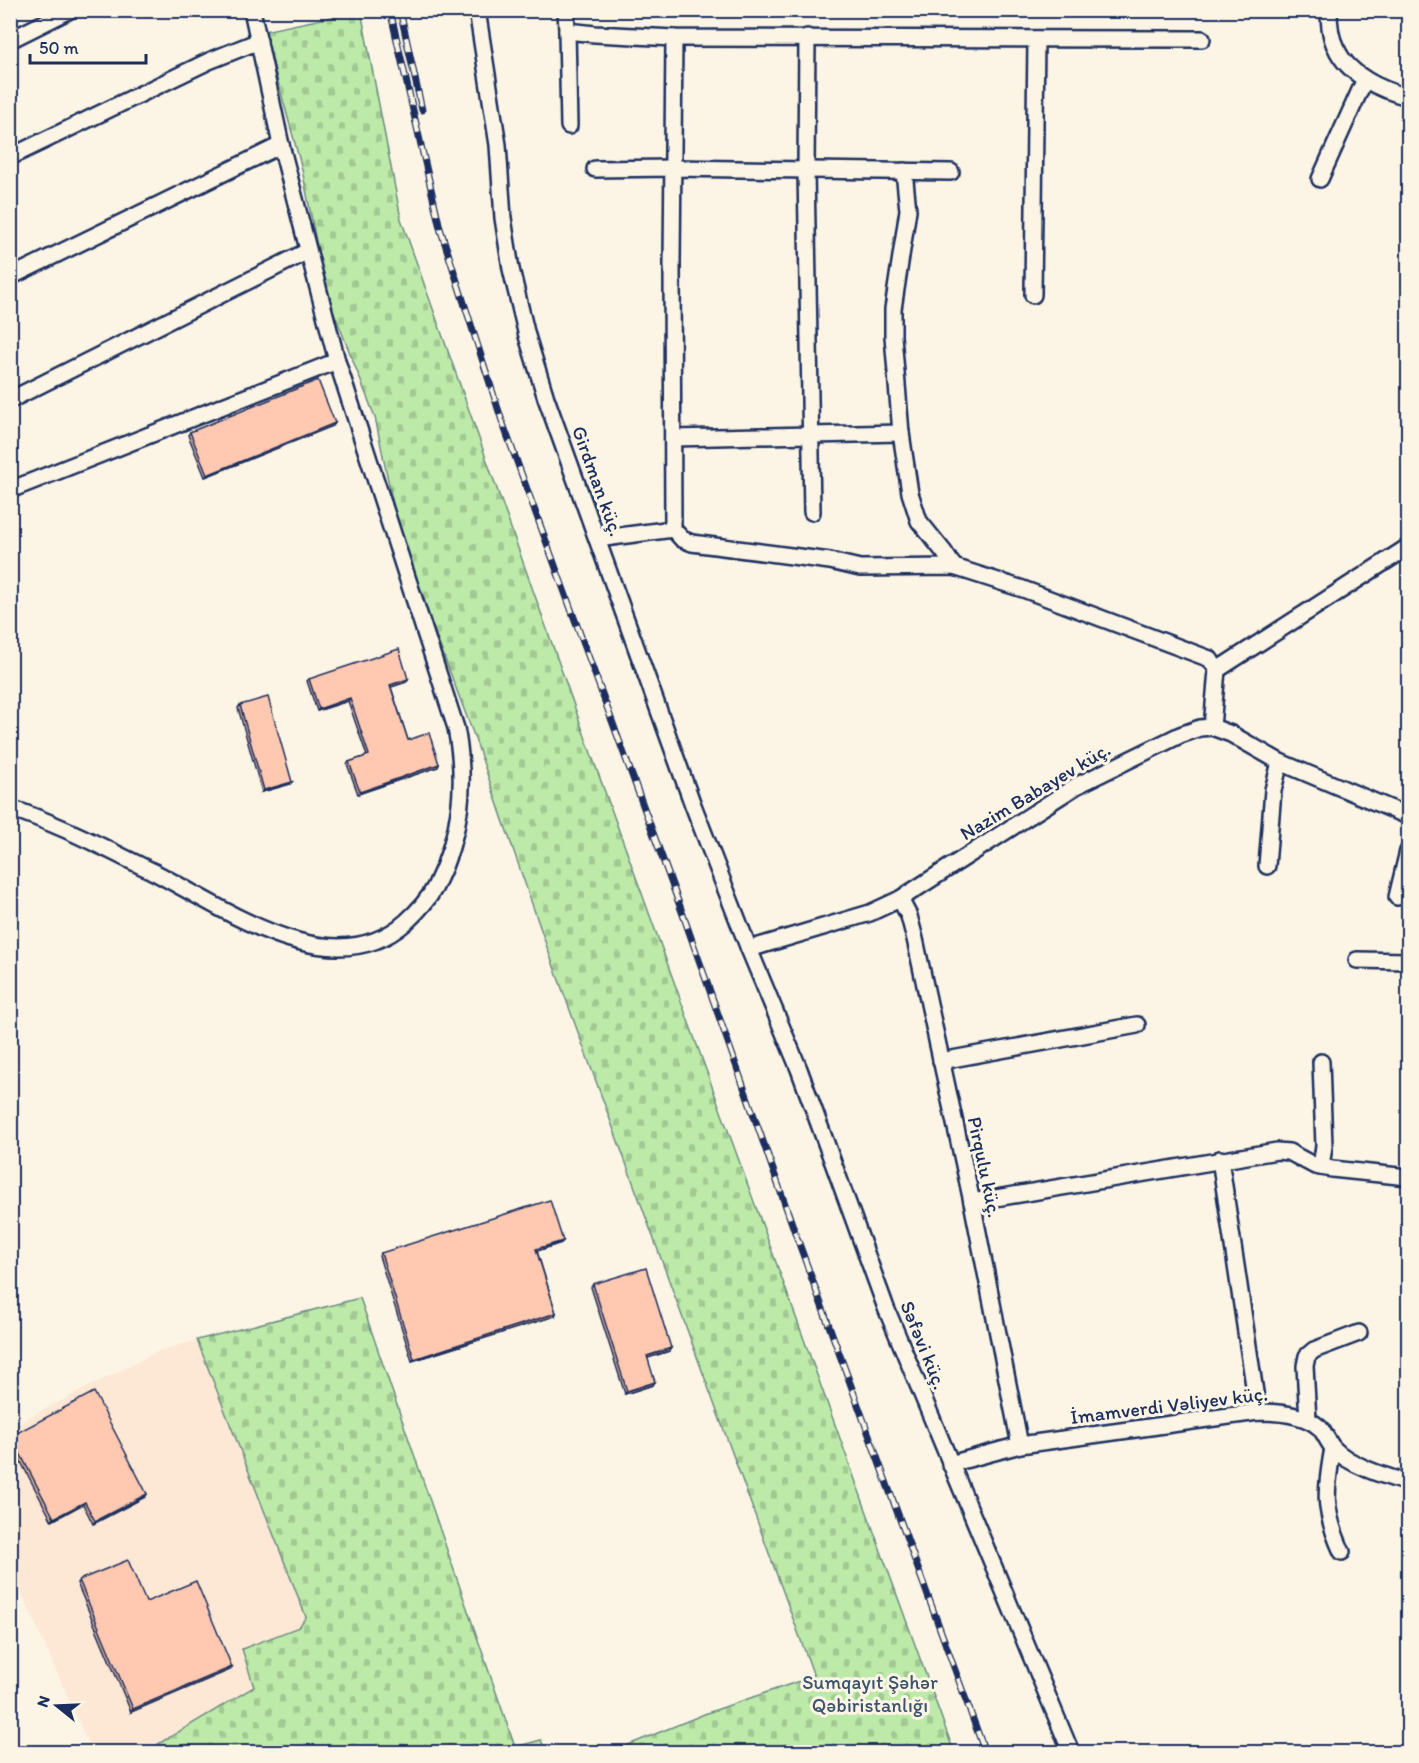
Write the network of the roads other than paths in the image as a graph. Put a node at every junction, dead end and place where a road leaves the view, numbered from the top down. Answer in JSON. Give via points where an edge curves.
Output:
{"nodes":[{"id":1,"x":70,"y":10,"type":"edge"},
{"id":2,"x":252,"y":10,"type":"edge"},
{"id":3,"x":477,"y":10,"type":"edge"},
{"id":4,"x":566,"y":10,"type":"edge"},
{"id":5,"x":1329,"y":10,"type":"edge"},
{"id":6,"x":567,"y":31,"type":"junction"},
{"id":7,"x":807,"y":37,"type":"junction"},
{"id":8,"x":674,"y":38,"type":"junction"},
{"id":9,"x":1036,"y":39,"type":"junction"},
{"id":10,"x":1202,"y":39,"type":"dead end"},
{"id":11,"x":10,"y":40,"type":"edge"},
{"id":12,"x":259,"y":41,"type":"junction"},
{"id":13,"x":1365,"y":79,"type":"junction"},
{"id":14,"x":1408,"y":97,"type":"edge"},
{"id":15,"x":569,"y":126,"type":"dead end"},
{"id":16,"x":281,"y":145,"type":"junction"},
{"id":17,"x":10,"y":157,"type":"edge"},
{"id":18,"x":673,"y":168,"type":"junction"},
{"id":19,"x":595,"y":169,"type":"dead end"},
{"id":20,"x":806,"y":170,"type":"junction"},
{"id":21,"x":904,"y":171,"type":"junction"},
{"id":22,"x":951,"y":172,"type":"dead end"},
{"id":23,"x":1320,"y":179,"type":"dead end"},
{"id":24,"x":308,"y":251,"type":"junction"},
{"id":25,"x":10,"y":277,"type":"edge"},
{"id":26,"x":1033,"y":295,"type":"dead end"},
{"id":27,"x":337,"y":362,"type":"junction"},
{"id":28,"x":10,"y":400,"type":"edge"},
{"id":29,"x":901,"y":433,"type":"junction"},
{"id":30,"x":810,"y":435,"type":"junction"},
{"id":31,"x":673,"y":438,"type":"junction"},
{"id":32,"x":10,"y":490,"type":"edge"},
{"id":33,"x":812,"y":512,"type":"dead end"},
{"id":34,"x":673,"y":528,"type":"junction"},
{"id":35,"x":597,"y":539,"type":"junction"},
{"id":36,"x":1408,"y":547,"type":"edge"},
{"id":37,"x":954,"y":567,"type":"junction"},
{"id":38,"x":1217,"y":670,"type":"junction"},
{"id":39,"x":1212,"y":728,"type":"junction"},
{"id":40,"x":1280,"y":762,"type":"junction"},
{"id":41,"x":10,"y":808,"type":"edge"},
{"id":42,"x":1408,"y":816,"type":"edge"},
{"id":43,"x":1408,"y":851,"type":"edge"},
{"id":44,"x":1267,"y":866,"type":"dead end"},
{"id":45,"x":1397,"y":897,"type":"dead end"},
{"id":46,"x":900,"y":899,"type":"junction"},
{"id":47,"x":749,"y":949,"type":"junction"},
{"id":48,"x":1357,"y":960,"type":"dead end"},
{"id":49,"x":1408,"y":961,"type":"edge"},
{"id":50,"x":1137,"y":1025,"type":"dead end"},
{"id":51,"x":941,"y":1061,"type":"junction"},
{"id":52,"x":1321,"y":1062,"type":"dead end"},
{"id":53,"x":1221,"y":1159,"type":"junction"},
{"id":54,"x":1321,"y":1167,"type":"junction"},
{"id":55,"x":1408,"y":1177,"type":"edge"},
{"id":56,"x":972,"y":1202,"type":"junction"},
{"id":57,"x":1359,"y":1333,"type":"dead end"},
{"id":58,"x":1258,"y":1412,"type":"junction"},
{"id":59,"x":1308,"y":1420,"type":"junction"},
{"id":60,"x":1020,"y":1446,"type":"junction"},
{"id":61,"x":1333,"y":1448,"type":"junction"},
{"id":62,"x":950,"y":1464,"type":"junction"},
{"id":63,"x":1408,"y":1483,"type":"edge"},
{"id":64,"x":1342,"y":1552,"type":"dead end"},
{"id":65,"x":1071,"y":1752,"type":"edge"}],
"edges":[{"from":1,"to":11,"type":"street"},
{"from":2,"to":12,"type":"street"},
{"from":3,"to":35,"type":"street","name":"Girdman küç.","via":[[498,145],[511,269],[546,398]]},
{"from":4,"to":6,"type":"street"},
{"from":5,"to":13,"type":"street","via":[[1335,48]]},
{"from":6,"to":8,"type":"street"},
{"from":6,"to":15,"type":"street"},
{"from":7,"to":8,"type":"street"},
{"from":7,"to":9,"type":"street"},
{"from":7,"to":20,"type":"street"},
{"from":8,"to":18,"type":"street"},
{"from":9,"to":10,"type":"street"},
{"from":9,"to":26,"type":"street"},
{"from":12,"to":16,"type":"street"},
{"from":12,"to":17,"type":"street"},
{"from":13,"to":14,"type":"street"},
{"from":13,"to":23,"type":"street"},
{"from":16,"to":24,"type":"street"},
{"from":16,"to":25,"type":"street"},
{"from":18,"to":19,"type":"street"},
{"from":18,"to":20,"type":"street"},
{"from":18,"to":31,"type":"street"},
{"from":20,"to":21,"type":"street"},
{"from":20,"to":30,"type":"street"},
{"from":21,"to":22,"type":"street"},
{"from":21,"to":29,"type":"street","via":[[908,210],[893,309]]},
{"from":24,"to":27,"type":"street"},
{"from":24,"to":28,"type":"street"},
{"from":27,"to":32,"type":"street"},
{"from":27,"to":41,"type":"street","via":[[461,753],[456,832],[446,865],[431,893],[393,933],[364,945],[309,944],[248,922],[152,872]]},
{"from":29,"to":30,"type":"street"},
{"from":29,"to":37,"type":"street","via":[[910,493],[919,521]]},
{"from":30,"to":31,"type":"street"},
{"from":30,"to":33,"type":"street"},
{"from":31,"to":34,"type":"street"},
{"from":34,"to":35,"type":"street"},
{"from":34,"to":37,"type":"street","via":[[682,539],[692,543],[860,568]]},
{"from":35,"to":47,"type":"street","name":"Girdman küç."},
{"from":36,"to":38,"type":"street"},
{"from":37,"to":38,"type":"street","via":[[1210,659]]},
{"from":38,"to":39,"type":"street"},
{"from":39,"to":40,"type":"street","via":[[1231,734]]},
{"from":39,"to":46,"type":"street","name":"Nazim Babayev küç.","via":[[1180,735],[1076,786]]},
{"from":40,"to":42,"type":"street"},
{"from":40,"to":44,"type":"street","via":[[1273,790]]},
{"from":43,"to":45,"type":"street"},
{"from":46,"to":47,"type":"street","name":"Nazim Babayev küç.","via":[[870,913]]},
{"from":46,"to":51,"type":"street","name":"Pirqulu küç.","via":[[915,939]]},
{"from":47,"to":62,"type":"street","name":"Səfəvi küç.","via":[[807,1091],[885,1308]]},
{"from":48,"to":49,"type":"street"},
{"from":50,"to":51,"type":"street"},
{"from":51,"to":56,"type":"street","name":"Pirqulu küç."},
{"from":52,"to":54,"type":"street"},
{"from":53,"to":54,"type":"street","via":[[1277,1151],[1289,1152]]},
{"from":53,"to":56,"type":"street"},
{"from":53,"to":58,"type":"street"},
{"from":54,"to":55,"type":"street"},
{"from":56,"to":60,"type":"street","name":"Pirqulu küç."},
{"from":57,"to":59,"type":"street","via":[[1307,1356]]},
{"from":58,"to":59,"type":"street","name":"İmamverdi Vəliyev küç."},
{"from":58,"to":60,"type":"street","name":"İmamverdi Vəliyev küç."},
{"from":59,"to":61,"type":"street","via":[[1320,1428]]},
{"from":60,"to":62,"type":"street","name":"İmamverdi Vəliyev küç."},
{"from":61,"to":63,"type":"street","via":[[1373,1471]]},
{"from":61,"to":64,"type":"street","via":[[1326,1483],[1327,1503],[1332,1530]]},
{"from":62,"to":65,"type":"street","name":"Səfəvi küç."}]}
